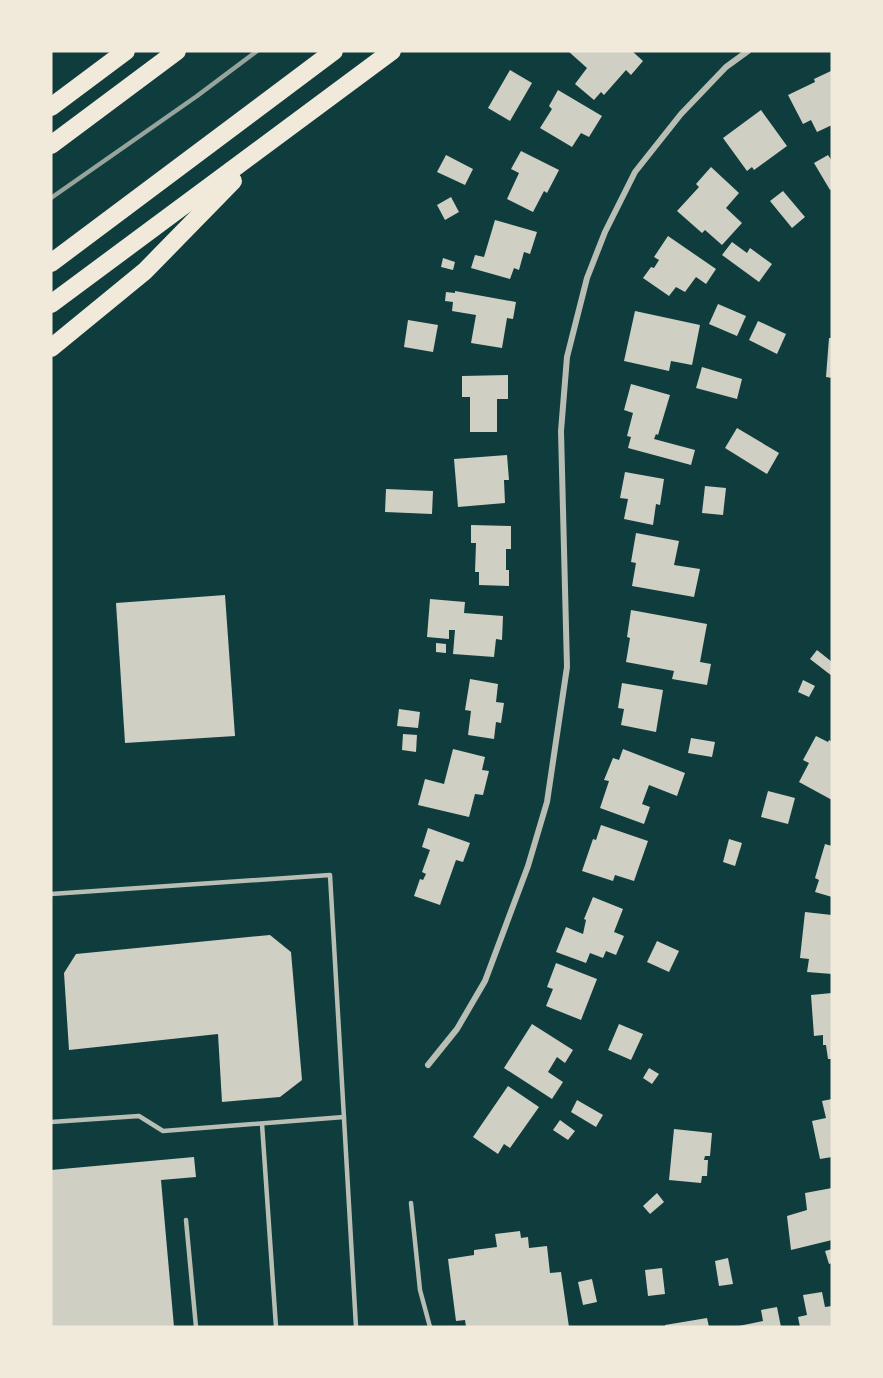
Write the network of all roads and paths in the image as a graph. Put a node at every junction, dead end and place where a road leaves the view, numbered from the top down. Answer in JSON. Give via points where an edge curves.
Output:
{"nodes":[{"id":1,"x":126,"y":51,"type":"edge"},
{"id":2,"x":177,"y":51,"type":"edge"},
{"id":3,"x":334,"y":51,"type":"edge"},
{"id":4,"x":392,"y":51,"type":"edge"},
{"id":5,"x":748,"y":51,"type":"edge"},
{"id":6,"x":51,"y":107,"type":"edge"},
{"id":7,"x":272,"y":141,"type":"junction"},
{"id":8,"x":51,"y":145,"type":"edge"},
{"id":9,"x":51,"y":263,"type":"edge"},
{"id":10,"x":51,"y":304,"type":"edge"},
{"id":11,"x":51,"y":348,"type":"edge"},
{"id":12,"x":51,"y":894,"type":"edge"},
{"id":13,"x":428,"y":1065,"type":"dead end"},
{"id":14,"x":344,"y":1117,"type":"junction"},
{"id":15,"x":51,"y":1122,"type":"edge"},
{"id":16,"x":262,"y":1124,"type":"junction"},
{"id":17,"x":411,"y":1203,"type":"dead end"},
{"id":18,"x":186,"y":1220,"type":"dead end"},
{"id":19,"x":196,"y":1327,"type":"edge"},
{"id":20,"x":276,"y":1327,"type":"edge"},
{"id":21,"x":356,"y":1327,"type":"edge"},
{"id":22,"x":429,"y":1327,"type":"edge"}],
"edges":[{"from":1,"to":6,"type":"highway"},
{"from":2,"to":8,"type":"highway"},
{"from":3,"to":9,"type":"highway"},
{"from":4,"to":7,"type":"highway"},
{"from":5,"to":13,"type":"street","via":[[726,67],[681,114],[635,172],[605,232],[588,278],[567,357],[561,430],[567,667],[547,802],[485,981],[457,1029]]},
{"from":7,"to":10,"type":"highway"},
{"from":7,"to":11,"type":"highway","via":[[145,270]]},
{"from":12,"to":14,"type":"lane","via":[[330,875]]},
{"from":14,"to":16,"type":"lane"},
{"from":14,"to":21,"type":"lane"},
{"from":15,"to":16,"type":"lane","via":[[139,1116],[163,1131]]},
{"from":16,"to":20,"type":"lane"},
{"from":17,"to":22,"type":"lane","via":[[420,1290]]},
{"from":18,"to":19,"type":"lane"}]}
